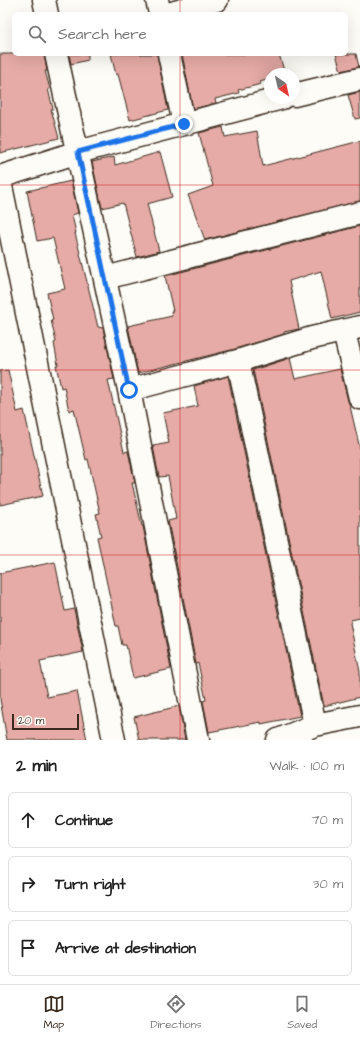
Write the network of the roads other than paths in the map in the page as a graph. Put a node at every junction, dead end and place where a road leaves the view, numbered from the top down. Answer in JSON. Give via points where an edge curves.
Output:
{"nodes":[{"id":1,"x":44,"y":0,"type":"edge"},
{"id":2,"x":157,"y":0,"type":"edge"},
{"id":3,"x":217,"y":0,"type":"edge"},
{"id":4,"x":47,"y":12,"type":"edge"},
{"id":5,"x":160,"y":12,"type":"edge"},
{"id":6,"x":175,"y":12,"type":"edge"},
{"id":7,"x":56,"y":56,"type":"edge"},
{"id":8,"x":169,"y":56,"type":"edge"},
{"id":9,"x":360,"y":79,"type":"edge"},
{"id":10,"x":300,"y":94,"type":"edge"},
{"id":11,"x":264,"y":103,"type":"edge"},
{"id":12,"x":184,"y":124,"type":"junction"},
{"id":13,"x":78,"y":152,"type":"junction"},
{"id":14,"x":0,"y":177,"type":"edge"},
{"id":15,"x":0,"y":181,"type":"edge"},
{"id":16,"x":360,"y":213,"type":"edge"},
{"id":17,"x":105,"y":278,"type":"junction"},
{"id":18,"x":352,"y":330,"type":"edge"},
{"id":19,"x":238,"y":361,"type":"junction"},
{"id":20,"x":129,"y":390,"type":"junction"},
{"id":21,"x":360,"y":398,"type":"edge"},
{"id":22,"x":360,"y":716,"type":"edge"},
{"id":23,"x":315,"y":725,"type":"junction"},
{"id":24,"x":114,"y":740,"type":"edge"},
{"id":25,"x":198,"y":740,"type":"edge"},
{"id":26,"x":278,"y":740,"type":"edge"}],
"edges":[{"from":1,"to":4,"type":"street"},
{"from":2,"to":5,"type":"street"},
{"from":3,"to":6,"type":"street"},
{"from":7,"to":13,"type":"street"},
{"from":8,"to":12,"type":"street"},
{"from":9,"to":10,"type":"street"},
{"from":11,"to":12,"type":"street"},
{"from":12,"to":13,"type":"street"},
{"from":13,"to":14,"type":"street"},
{"from":13,"to":17,"type":"street"},
{"from":15,"to":24,"type":"street"},
{"from":16,"to":17,"type":"street"},
{"from":17,"to":20,"type":"street"},
{"from":18,"to":19,"type":"street","via":[[312,338]]},
{"from":18,"to":21,"type":"street"},
{"from":19,"to":20,"type":"street"},
{"from":19,"to":23,"type":"street"},
{"from":20,"to":25,"type":"street"},
{"from":22,"to":23,"type":"street"},
{"from":23,"to":26,"type":"street"}]}
